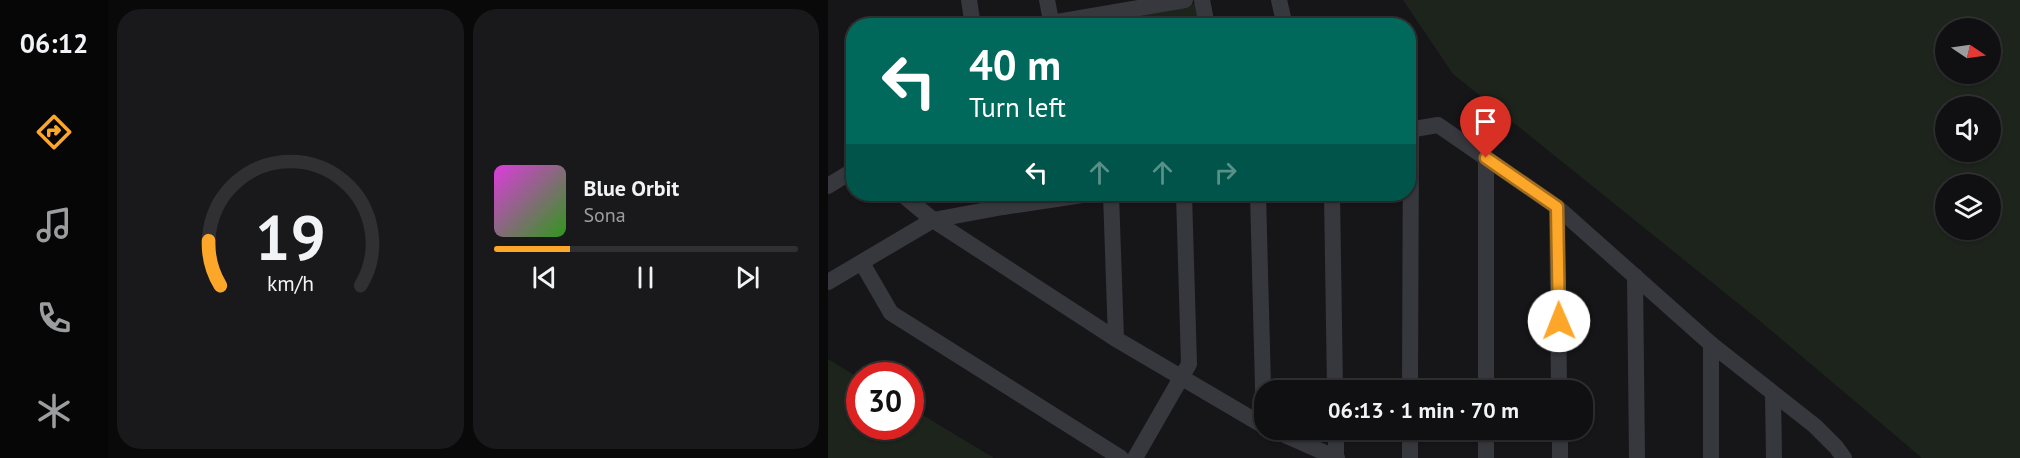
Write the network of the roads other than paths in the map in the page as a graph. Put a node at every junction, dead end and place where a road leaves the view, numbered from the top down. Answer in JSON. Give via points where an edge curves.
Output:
{"nodes":[{"id":1,"x":969,"y":0,"type":"edge"},
{"id":2,"x":1047,"y":0,"type":"edge"},
{"id":3,"x":1185,"y":0,"type":"edge"},
{"id":4,"x":1202,"y":0,"type":"edge"},
{"id":5,"x":1279,"y":0,"type":"edge"},
{"id":6,"x":1122,"y":5,"type":"edge"},
{"id":7,"x":972,"y":18,"type":"edge"},
{"id":8,"x":1051,"y":18,"type":"edge"},
{"id":9,"x":1074,"y":18,"type":"edge"},
{"id":10,"x":1205,"y":18,"type":"edge"},
{"id":11,"x":1283,"y":18,"type":"edge"},
{"id":12,"x":1416,"y":129,"type":"edge"},
{"id":13,"x":1486,"y":158,"type":"junction"},
{"id":14,"x":846,"y":175,"type":"edge"},
{"id":15,"x":828,"y":186,"type":"edge"},
{"id":16,"x":910,"y":201,"type":"edge"},
{"id":17,"x":998,"y":201,"type":"edge"},
{"id":18,"x":1110,"y":201,"type":"edge"},
{"id":19,"x":1184,"y":201,"type":"edge"},
{"id":20,"x":1258,"y":201,"type":"edge"},
{"id":21,"x":1332,"y":201,"type":"edge"},
{"id":22,"x":1410,"y":201,"type":"edge"},
{"id":23,"x":1557,"y":207,"type":"junction"},
{"id":24,"x":933,"y":220,"type":"junction"},
{"id":25,"x":862,"y":262,"type":"junction"},
{"id":26,"x":1635,"y":276,"type":"junction"},
{"id":27,"x":828,"y":282,"type":"edge"},
{"id":28,"x":1116,"y":339,"type":"junction"},
{"id":29,"x":1711,"y":344,"type":"junction"},
{"id":30,"x":1181,"y":378,"type":"junction"},
{"id":31,"x":1335,"y":380,"type":"edge"},
{"id":32,"x":1410,"y":380,"type":"edge"},
{"id":33,"x":1486,"y":380,"type":"edge"},
{"id":34,"x":1559,"y":380,"type":"edge"},
{"id":35,"x":1773,"y":394,"type":"junction"},
{"id":36,"x":1296,"y":440,"type":"edge"},
{"id":37,"x":1336,"y":440,"type":"edge"},
{"id":38,"x":1410,"y":440,"type":"edge"},
{"id":39,"x":1486,"y":440,"type":"edge"},
{"id":40,"x":1560,"y":440,"type":"edge"},
{"id":41,"x":1121,"y":458,"type":"edge"},
{"id":42,"x":1135,"y":458,"type":"edge"},
{"id":43,"x":1337,"y":458,"type":"edge"},
{"id":44,"x":1410,"y":458,"type":"edge"},
{"id":45,"x":1486,"y":458,"type":"edge"},
{"id":46,"x":1560,"y":458,"type":"edge"},
{"id":47,"x":1637,"y":458,"type":"edge"},
{"id":48,"x":1711,"y":458,"type":"edge"},
{"id":49,"x":1774,"y":458,"type":"edge"},
{"id":50,"x":1844,"y":458,"type":"edge"}],
"edges":[{"from":1,"to":7,"type":"street"},
{"from":2,"to":8,"type":"street"},
{"from":3,"to":6,"type":"street"},
{"from":4,"to":10,"type":"street"},
{"from":5,"to":11,"type":"street"},
{"from":6,"to":9,"type":"street"},
{"from":12,"to":13,"type":"street","via":[[1437,125]]},
{"from":13,"to":23,"type":"street"},
{"from":13,"to":33,"type":"street"},
{"from":14,"to":15,"type":"street"},
{"from":16,"to":24,"type":"street"},
{"from":17,"to":24,"type":"street"},
{"from":18,"to":28,"type":"street"},
{"from":19,"to":30,"type":"street","via":[[1189,364]]},
{"from":20,"to":30,"type":"street","via":[[1264,426]]},
{"from":21,"to":31,"type":"street"},
{"from":22,"to":32,"type":"street"},
{"from":23,"to":26,"type":"street"},
{"from":23,"to":34,"type":"street"},
{"from":24,"to":25,"type":"street"},
{"from":24,"to":28,"type":"street"},
{"from":25,"to":27,"type":"street"},
{"from":25,"to":41,"type":"street","via":[[891,313]]},
{"from":26,"to":29,"type":"street"},
{"from":26,"to":47,"type":"street"},
{"from":28,"to":30,"type":"street"},
{"from":29,"to":35,"type":"street"},
{"from":29,"to":48,"type":"street"},
{"from":30,"to":42,"type":"street"},
{"from":35,"to":49,"type":"street"},
{"from":35,"to":50,"type":"street","via":[[1815,426]]},
{"from":36,"to":43,"type":"street"},
{"from":37,"to":43,"type":"street"},
{"from":38,"to":44,"type":"street"},
{"from":39,"to":45,"type":"street"},
{"from":40,"to":46,"type":"street"}]}
